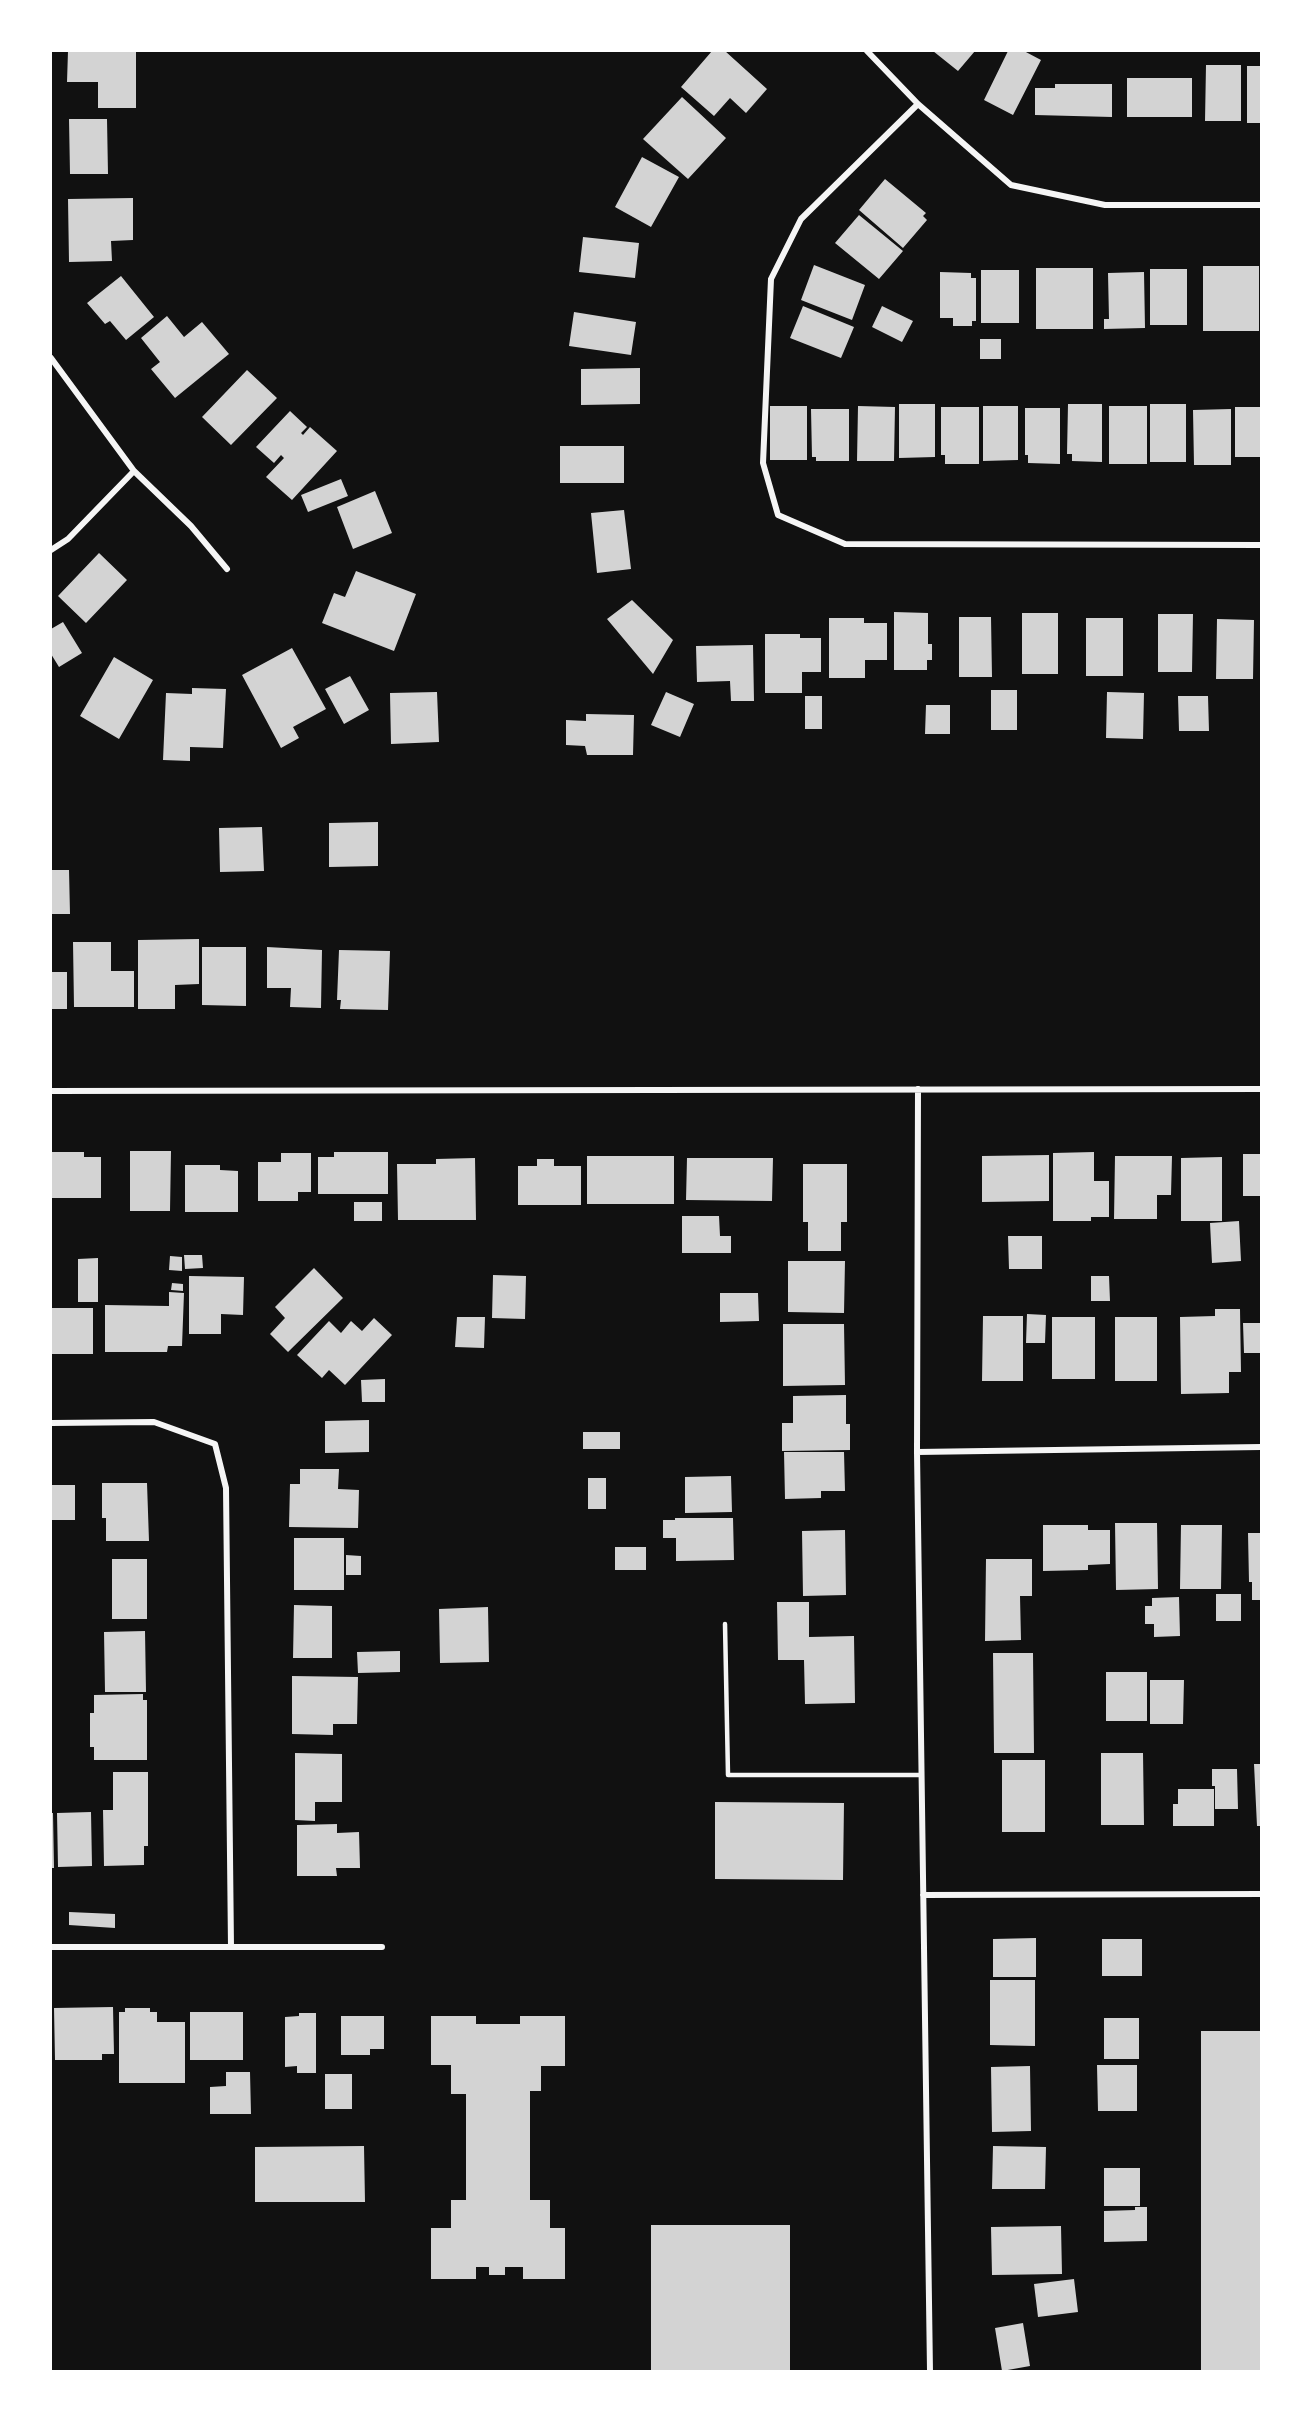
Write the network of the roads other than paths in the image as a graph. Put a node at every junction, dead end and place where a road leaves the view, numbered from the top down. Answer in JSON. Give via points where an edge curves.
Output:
{"nodes":[{"id":1,"x":867,"y":51,"type":"edge"},
{"id":2,"x":918,"y":104,"type":"junction"},
{"id":3,"x":1261,"y":205,"type":"edge"},
{"id":4,"x":51,"y":358,"type":"edge"},
{"id":5,"x":134,"y":471,"type":"junction"},
{"id":6,"x":1261,"y":545,"type":"edge"},
{"id":7,"x":51,"y":550,"type":"edge"},
{"id":8,"x":227,"y":570,"type":"dead end"},
{"id":9,"x":918,"y":1089,"type":"junction"},
{"id":10,"x":1261,"y":1089,"type":"edge"},
{"id":11,"x":51,"y":1091,"type":"edge"},
{"id":12,"x":51,"y":1423,"type":"edge"},
{"id":13,"x":1261,"y":1447,"type":"edge"},
{"id":14,"x":917,"y":1452,"type":"junction"},
{"id":15,"x":725,"y":1624,"type":"dead end"},
{"id":16,"x":921,"y":1775,"type":"junction"},
{"id":17,"x":1261,"y":1894,"type":"edge"},
{"id":18,"x":923,"y":1895,"type":"junction"},
{"id":19,"x":51,"y":1947,"type":"edge"},
{"id":20,"x":231,"y":1947,"type":"junction"},
{"id":21,"x":382,"y":1947,"type":"dead end"},
{"id":22,"x":930,"y":2371,"type":"edge"}],
"edges":[{"from":1,"to":2,"type":"street"},
{"from":2,"to":3,"type":"street","via":[[1011,185],[1105,205]]},
{"from":2,"to":6,"type":"street","via":[[801,219],[771,279],[763,464],[778,515],[845,544]]},
{"from":4,"to":5,"type":"street"},
{"from":5,"to":7,"type":"street","via":[[68,539]]},
{"from":5,"to":8,"type":"street","via":[[190,526]]},
{"from":9,"to":10,"type":"street"},
{"from":9,"to":11,"type":"street"},
{"from":9,"to":14,"type":"street"},
{"from":12,"to":20,"type":"street","via":[[154,1422],[215,1444],[226,1488]]},
{"from":13,"to":14,"type":"street"},
{"from":14,"to":16,"type":"street"},
{"from":15,"to":16,"type":"lane","via":[[728,1775]]},
{"from":16,"to":18,"type":"street"},
{"from":17,"to":18,"type":"street"},
{"from":18,"to":22,"type":"street"},
{"from":19,"to":20,"type":"street"},
{"from":20,"to":21,"type":"street"}]}
